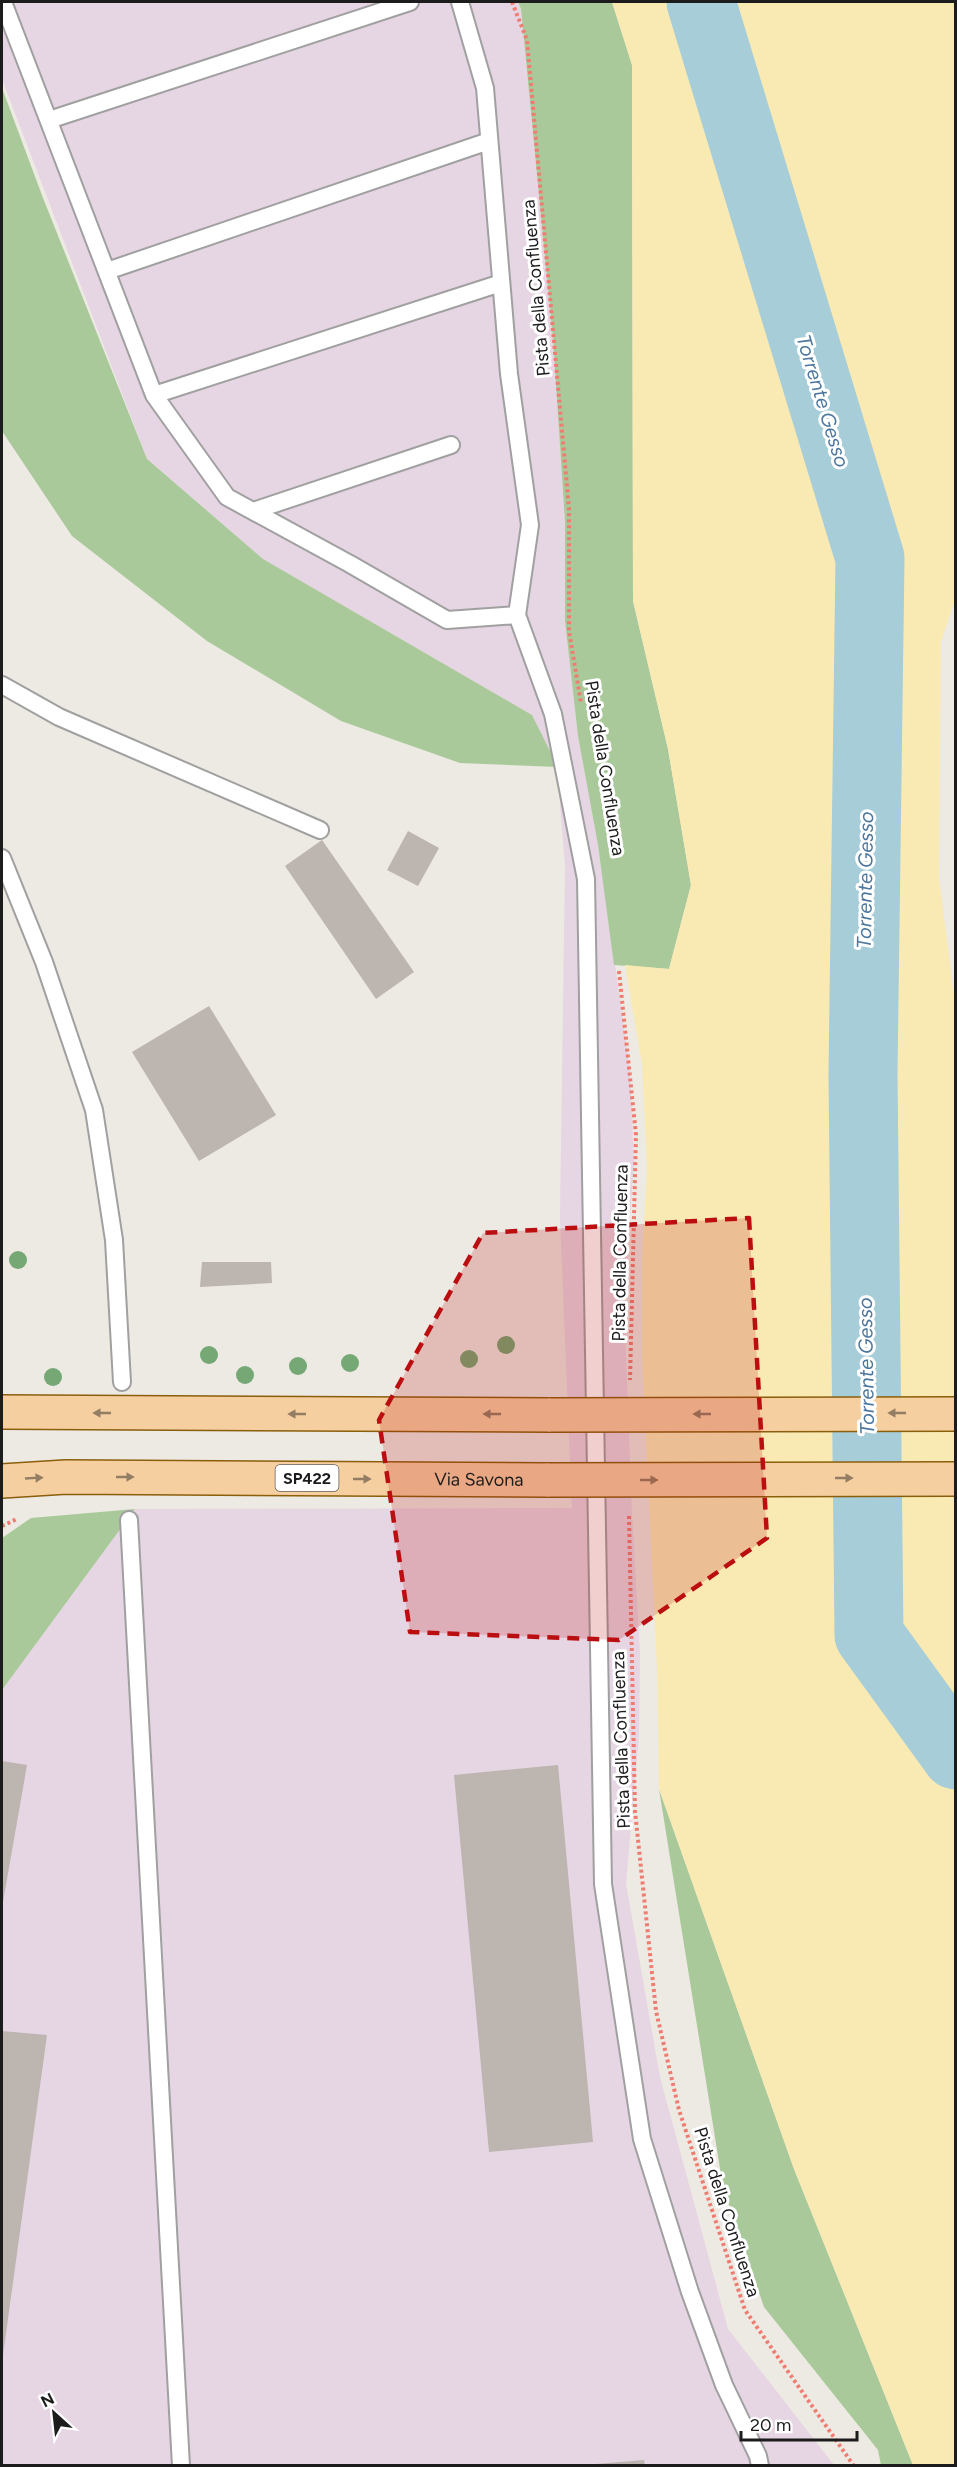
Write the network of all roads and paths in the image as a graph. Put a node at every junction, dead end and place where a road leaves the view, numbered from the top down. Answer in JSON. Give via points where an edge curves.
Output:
{"nodes":[{"id":1,"x":3,"y":2,"type":"edge"},
{"id":2,"x":410,"y":2,"type":"edge"},
{"id":3,"x":460,"y":2,"type":"edge"},
{"id":4,"x":512,"y":2,"type":"edge"},
{"id":5,"x":49,"y":120,"type":"junction"},
{"id":6,"x":489,"y":141,"type":"junction"},
{"id":7,"x":107,"y":271,"type":"junction"},
{"id":8,"x":501,"y":284,"type":"junction"},
{"id":9,"x":154,"y":395,"type":"junction"},
{"id":10,"x":451,"y":445,"type":"dead end"},
{"id":11,"x":253,"y":511,"type":"junction"},
{"id":12,"x":517,"y":615,"type":"junction"},
{"id":13,"x":2,"y":685,"type":"edge"},
{"id":14,"x":583,"y":712,"type":"dead end"},
{"id":15,"x":320,"y":830,"type":"dead end"},
{"id":16,"x":2,"y":858,"type":"edge"},
{"id":17,"x":618,"y":970,"type":"dead end"},
{"id":18,"x":122,"y":1382,"type":"dead end"},
{"id":19,"x":630,"y":1384,"type":"dead end"},
{"id":20,"x":2,"y":1412,"type":"edge"},
{"id":21,"x":956,"y":1414,"type":"edge"},
{"id":22,"x":956,"y":1479,"type":"edge"},
{"id":23,"x":2,"y":1481,"type":"edge"},
{"id":24,"x":629,"y":1515,"type":"dead end"},
{"id":25,"x":129,"y":1520,"type":"dead end"},
{"id":26,"x":182,"y":2466,"type":"edge"},
{"id":27,"x":760,"y":2466,"type":"edge"},
{"id":28,"x":854,"y":2466,"type":"edge"}],
"edges":[{"from":1,"to":5,"type":"lane"},
{"from":2,"to":5,"type":"lane"},
{"from":3,"to":6,"type":"lane","via":[[485,88]]},
{"from":4,"to":14,"type":"path","name":"Pista della Confluenza","via":[[527,40],[569,509],[570,631]]},
{"from":5,"to":7,"type":"lane"},
{"from":6,"to":7,"type":"lane"},
{"from":6,"to":8,"type":"lane"},
{"from":7,"to":9,"type":"lane"},
{"from":8,"to":9,"type":"lane"},
{"from":8,"to":12,"type":"lane","via":[[530,525]]},
{"from":9,"to":11,"type":"lane","via":[[227,497]]},
{"from":10,"to":11,"type":"lane"},
{"from":11,"to":12,"type":"lane","via":[[447,620]]},
{"from":12,"to":27,"type":"lane","via":[[553,714],[586,879],[603,1884],[642,2139],[690,2292],[724,2385]]},
{"from":13,"to":15,"type":"lane","via":[[70,722]]},
{"from":16,"to":18,"type":"lane","via":[[44,962],[94,1110],[114,1240]]},
{"from":17,"to":19,"type":"path","name":"Pista della Confluenza","via":[[636,1135]]},
{"from":21,"to":20,"type":"main road","one_way":true,"bridge":true},
{"from":23,"to":22,"type":"main road","name":"Via Savona","number":"SP422","one_way":true,"bridge":true,"via":[[66,1476]]},
{"from":24,"to":28,"type":"path","name":"Pista della Confluenza","via":[[635,1811],[656,2011],[679,2110],[745,2310]]},
{"from":25,"to":26,"type":"lane"}]}
